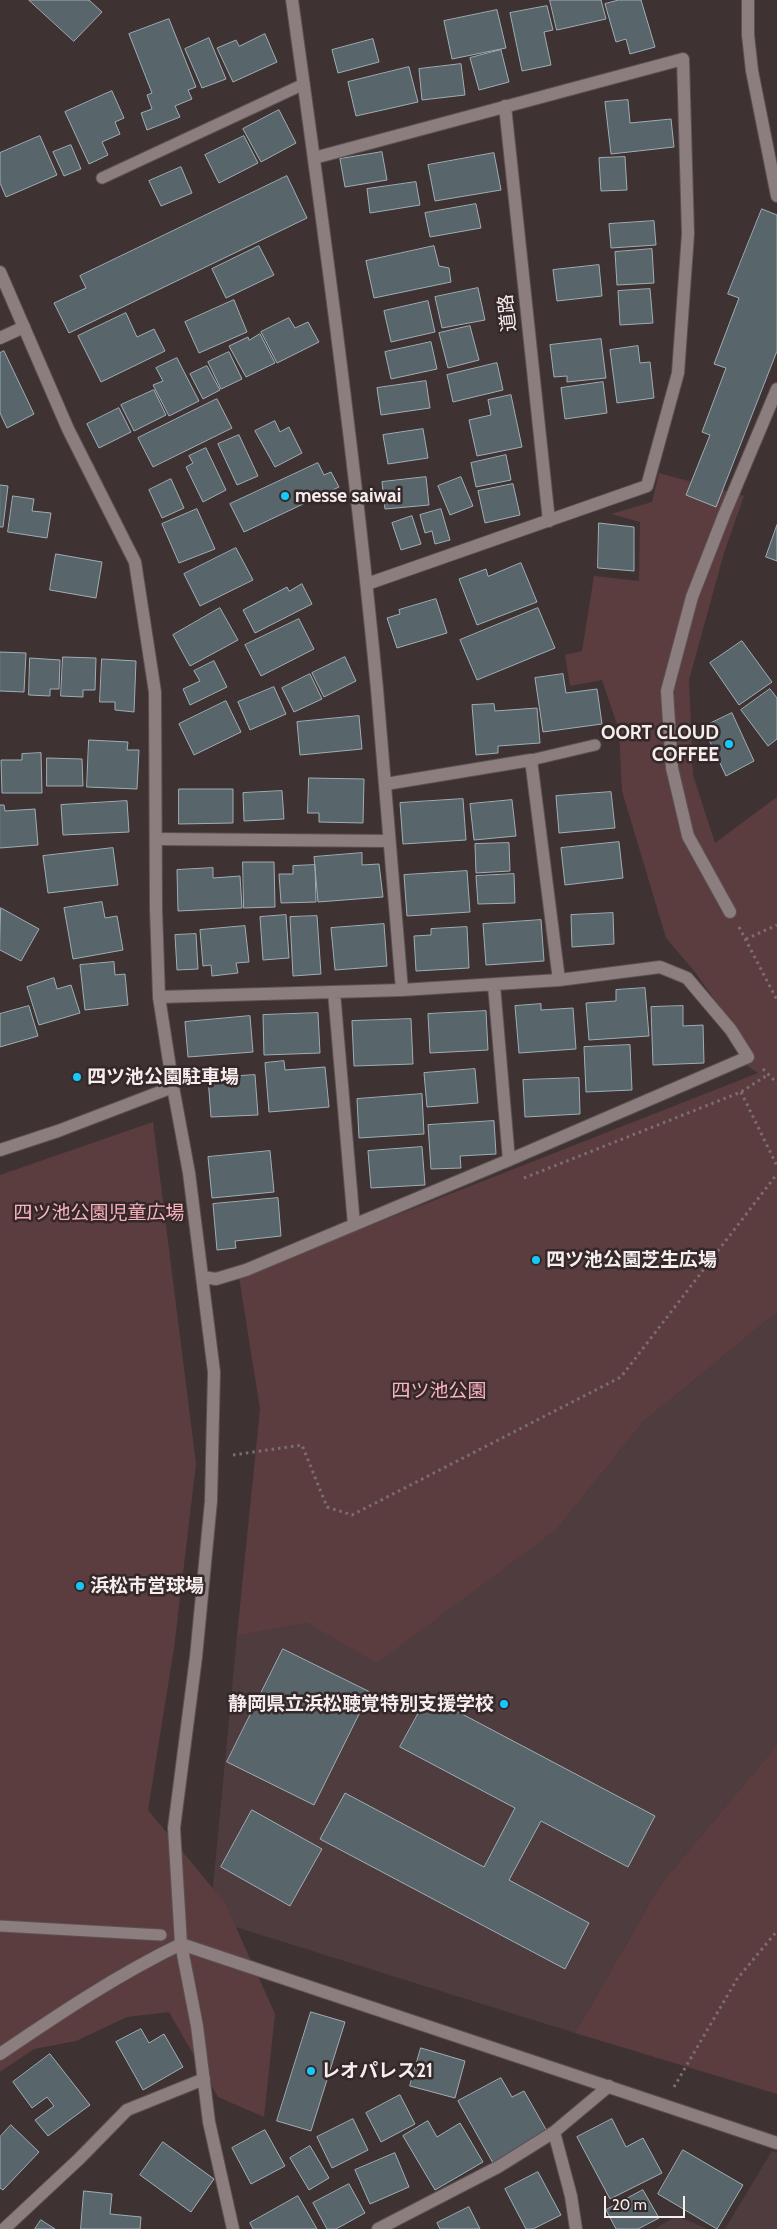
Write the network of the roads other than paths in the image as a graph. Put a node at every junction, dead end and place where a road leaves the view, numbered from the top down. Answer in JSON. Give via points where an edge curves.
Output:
{"nodes":[{"id":1,"x":292,"y":0,"type":"edge"},
{"id":2,"x":748,"y":0,"type":"edge"},
{"id":3,"x":304,"y":84,"type":"junction"},
{"id":4,"x":504,"y":106,"type":"junction"},
{"id":5,"x":314,"y":158,"type":"junction"},
{"id":6,"x":102,"y":178,"type":"dead end"},
{"id":7,"x":777,"y":196,"type":"edge"},
{"id":8,"x":0,"y":272,"type":"edge"},
{"id":9,"x":24,"y":326,"type":"junction"},
{"id":10,"x":0,"y":338,"type":"edge"},
{"id":11,"x":777,"y":390,"type":"edge"},
{"id":12,"x":549,"y":521,"type":"junction"},
{"id":13,"x":367,"y":584,"type":"junction"},
{"id":14,"x":595,"y":745,"type":"dead end"},
{"id":15,"x":531,"y":760,"type":"junction"},
{"id":16,"x":386,"y":784,"type":"junction"},
{"id":17,"x":156,"y":839,"type":"junction"},
{"id":18,"x":389,"y":841,"type":"junction"},
{"id":19,"x":730,"y":912,"type":"road end"},
{"id":20,"x":559,"y":980,"type":"junction"},
{"id":21,"x":494,"y":985,"type":"junction"},
{"id":22,"x":402,"y":990,"type":"junction"},
{"id":23,"x":334,"y":992,"type":"junction"},
{"id":24,"x":160,"y":997,"type":"junction"},
{"id":25,"x":173,"y":1087,"type":"junction"},
{"id":26,"x":0,"y":1150,"type":"edge"},
{"id":27,"x":509,"y":1160,"type":"junction"},
{"id":28,"x":354,"y":1225,"type":"junction"},
{"id":29,"x":203,"y":1277,"type":"junction"},
{"id":30,"x":0,"y":1926,"type":"edge"},
{"id":31,"x":161,"y":1935,"type":"dead end"},
{"id":32,"x":181,"y":1944,"type":"junction"},
{"id":33,"x":0,"y":2054,"type":"edge"},
{"id":34,"x":204,"y":2079,"type":"junction"},
{"id":35,"x":610,"y":2086,"type":"junction"},
{"id":36,"x":554,"y":2132,"type":"junction"},
{"id":37,"x":777,"y":2143,"type":"edge"},
{"id":38,"x":4,"y":2229,"type":"edge"},
{"id":39,"x":233,"y":2229,"type":"edge"},
{"id":40,"x":378,"y":2229,"type":"edge"},
{"id":41,"x":576,"y":2229,"type":"edge"}],
"edges":[{"from":1,"to":3,"type":"street"},
{"from":2,"to":7,"type":"street","via":[[752,71]]},
{"from":3,"to":5,"type":"street"},
{"from":3,"to":6,"type":"lane"},
{"from":4,"to":5,"type":"street"},
{"from":4,"to":12,"type":"street","name":"道路"},
{"from":4,"to":12,"type":"street","via":[[684,59],[688,234],[678,372],[647,486]]},
{"from":5,"to":13,"type":"street"},
{"from":8,"to":9,"type":"street"},
{"from":9,"to":10,"type":"street"},
{"from":9,"to":17,"type":"street","via":[[68,429],[135,562],[155,692]]},
{"from":11,"to":19,"type":"street","via":[[692,597],[668,691],[672,768],[688,836]]},
{"from":12,"to":13,"type":"street"},
{"from":13,"to":16,"type":"street"},
{"from":14,"to":15,"type":"lane"},
{"from":15,"to":16,"type":"street"},
{"from":15,"to":20,"type":"street"},
{"from":16,"to":18,"type":"street"},
{"from":17,"to":18,"type":"street"},
{"from":17,"to":24,"type":"street"},
{"from":18,"to":22,"type":"street"},
{"from":20,"to":21,"type":"street"},
{"from":20,"to":27,"type":"street","via":[[660,967],[686,978],[731,1030],[748,1057]]},
{"from":21,"to":22,"type":"street"},
{"from":21,"to":27,"type":"street"},
{"from":22,"to":23,"type":"street"},
{"from":23,"to":24,"type":"street"},
{"from":23,"to":28,"type":"street"},
{"from":24,"to":25,"type":"street"},
{"from":25,"to":26,"type":"street"},
{"from":25,"to":29,"type":"street"},
{"from":27,"to":28,"type":"street"},
{"from":28,"to":29,"type":"street","via":[[246,1270],[216,1279]]},
{"from":29,"to":32,"type":"street","via":[[214,1372],[211,1501],[196,1657],[174,1828]]},
{"from":30,"to":31,"type":"lane"},
{"from":32,"to":33,"type":"street","via":[[142,1962]]},
{"from":32,"to":34,"type":"street"},
{"from":32,"to":35,"type":"street"},
{"from":34,"to":38,"type":"street","via":[[127,2110]]},
{"from":34,"to":39,"type":"street","via":[[209,2122]]},
{"from":35,"to":36,"type":"street"},
{"from":35,"to":37,"type":"street"},
{"from":36,"to":40,"type":"street","via":[[498,2167]]},
{"from":36,"to":41,"type":"street"}]}
